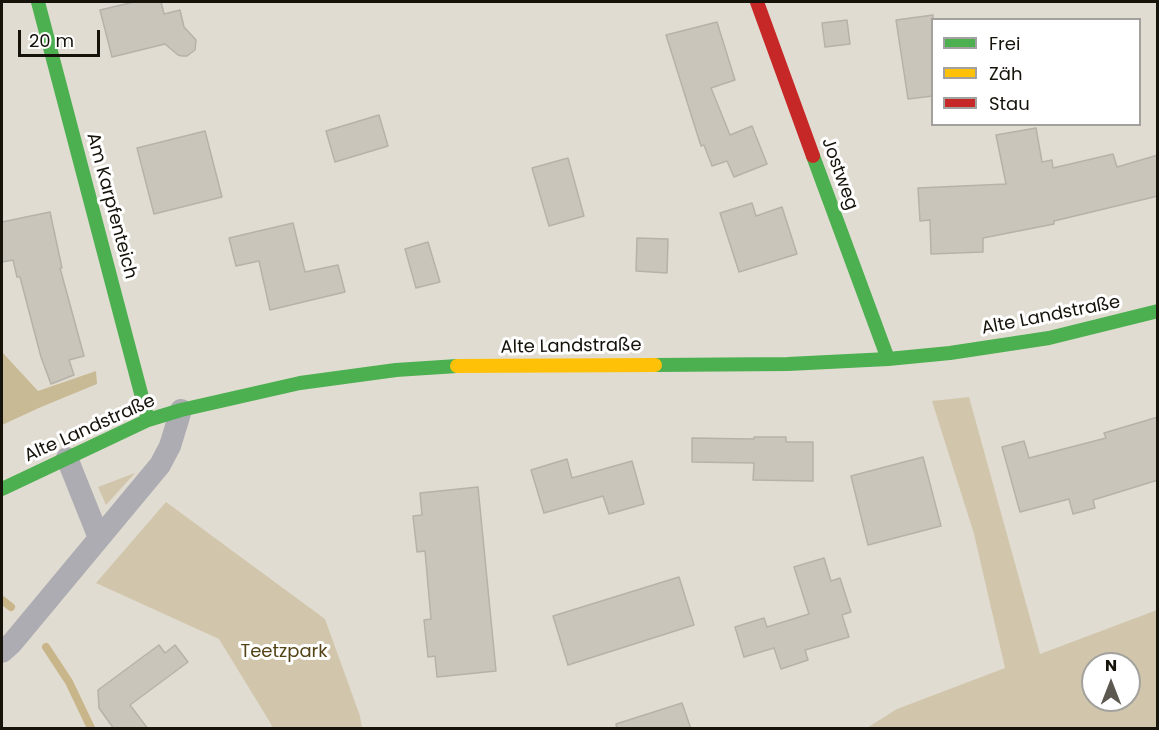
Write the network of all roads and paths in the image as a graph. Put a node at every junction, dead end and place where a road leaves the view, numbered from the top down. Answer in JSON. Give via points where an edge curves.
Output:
{"nodes":[{"id":1,"x":38,"y":2,"type":"edge"},
{"id":2,"x":757,"y":2,"type":"edge"},
{"id":3,"x":1158,"y":311,"type":"edge"},
{"id":4,"x":888,"y":359,"type":"junction"},
{"id":5,"x":181,"y":410,"type":"junction"},
{"id":6,"x":148,"y":420,"type":"junction"},
{"id":7,"x":67,"y":458,"type":"junction"},
{"id":8,"x":2,"y":489,"type":"edge"},
{"id":9,"x":99,"y":538,"type":"junction"},
{"id":10,"x":2,"y":652,"type":"edge"}],
"edges":[{"from":1,"to":6,"type":"main road","name":"Am Karpfenteich"},
{"from":2,"to":4,"type":"main road","name":"Jostweg"},
{"from":3,"to":4,"type":"main road","name":"Alte Landstraße","via":[[1049,338]]},
{"from":4,"to":5,"type":"main road","name":"Alte Landstraße","via":[[445,366],[300,383]]},
{"from":5,"to":6,"type":"main road","name":"Alte Landstraße"},
{"from":5,"to":9,"type":"street","via":[[160,465]]},
{"from":6,"to":7,"type":"main road","name":"Alte Landstraße"},
{"from":7,"to":8,"type":"main road","name":"Alte Landstraße"},
{"from":7,"to":9,"type":"street"},
{"from":9,"to":10,"type":"street"}]}
